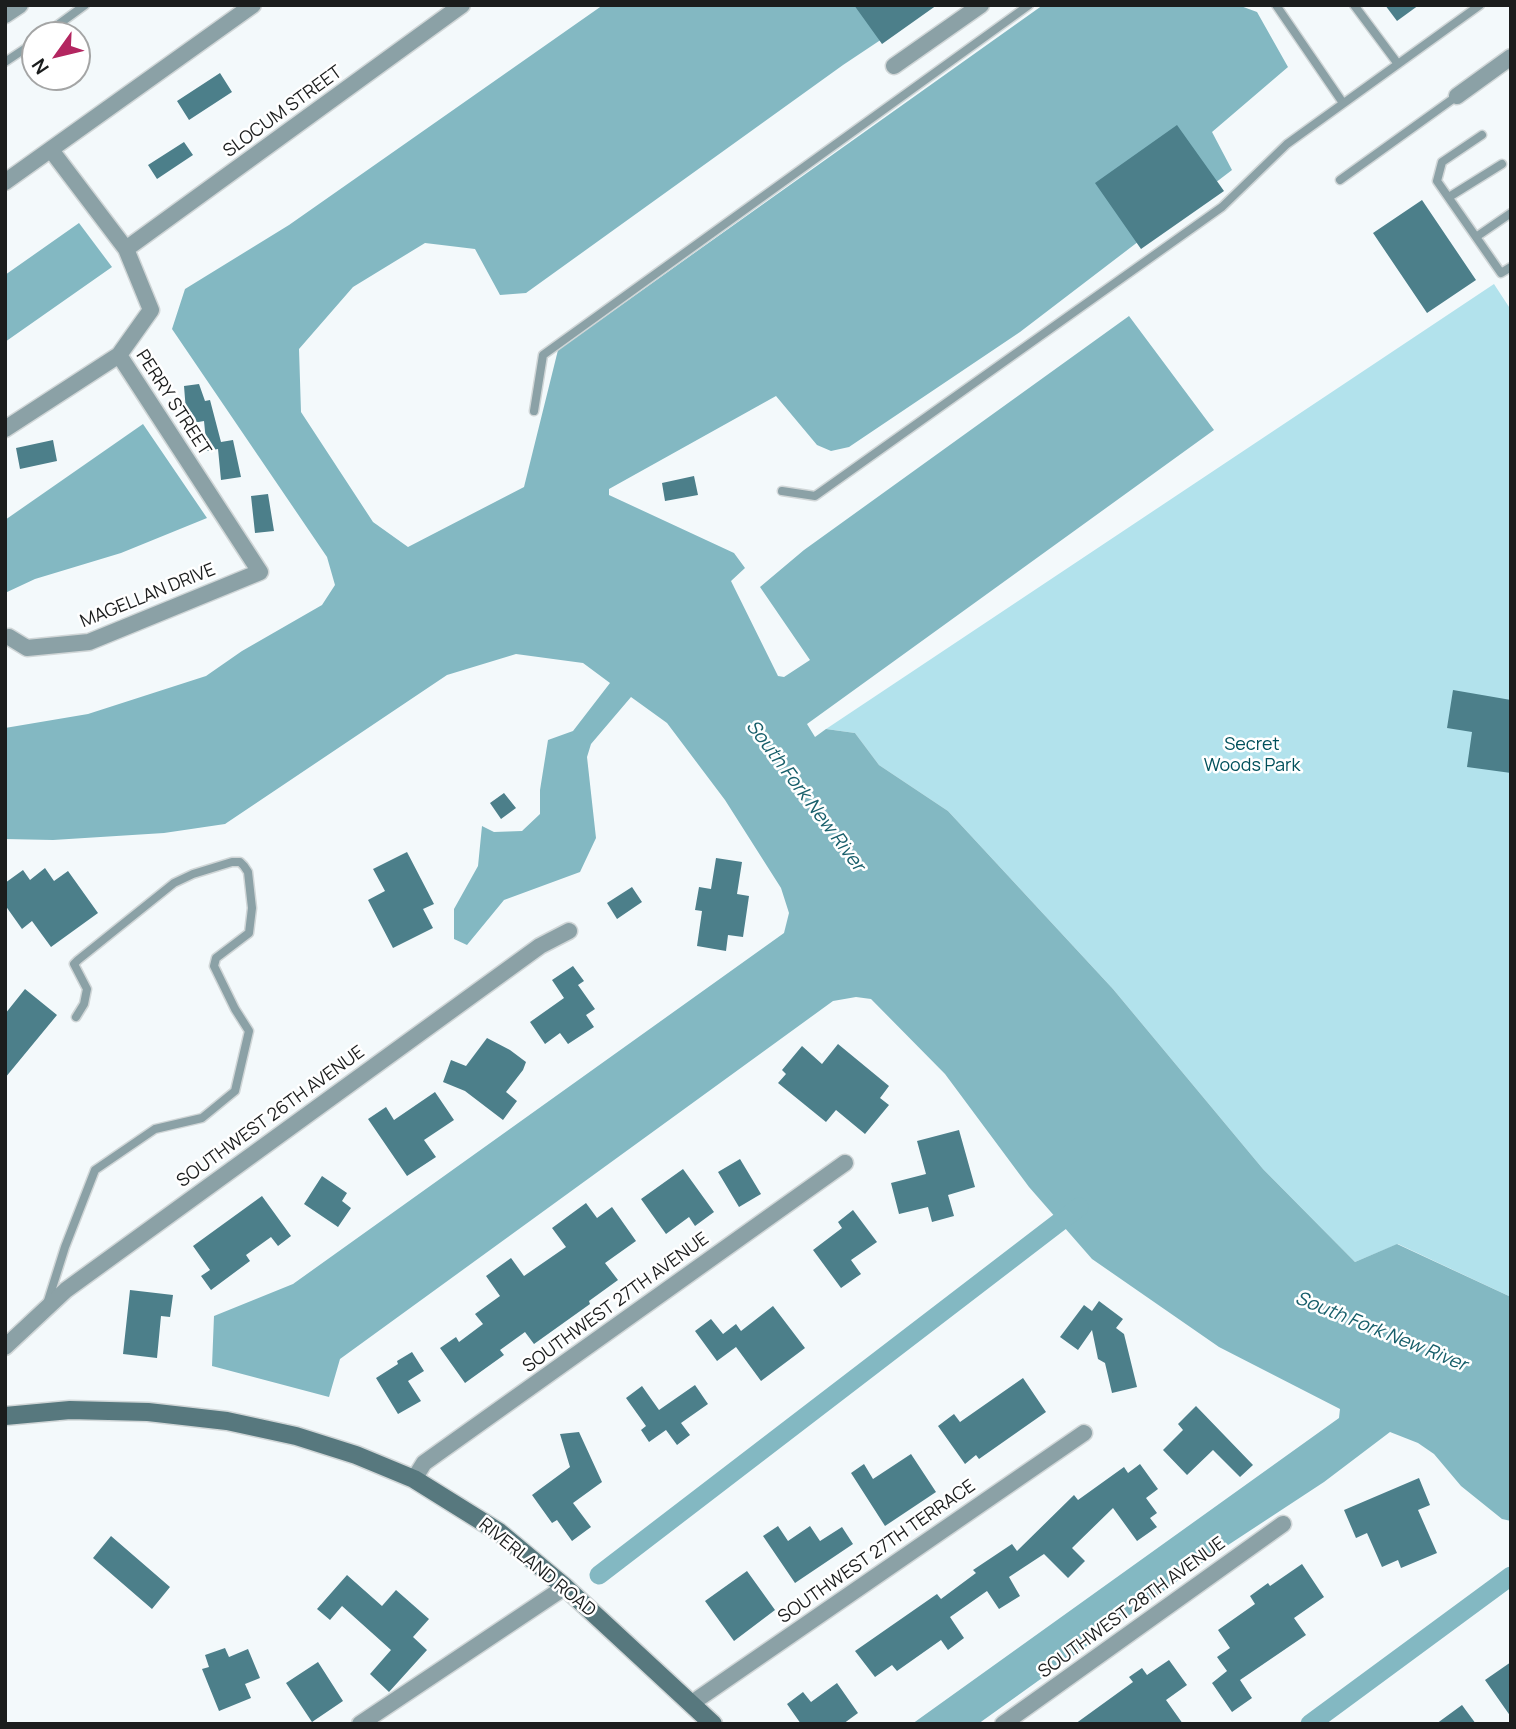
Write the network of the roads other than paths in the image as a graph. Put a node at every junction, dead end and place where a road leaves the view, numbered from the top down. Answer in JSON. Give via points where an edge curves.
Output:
{"nodes":[{"id":1,"x":20,"y":5,"type":"edge"},
{"id":2,"x":85,"y":5,"type":"edge"},
{"id":3,"x":253,"y":5,"type":"edge"},
{"id":4,"x":462,"y":5,"type":"edge"},
{"id":5,"x":981,"y":5,"type":"edge"},
{"id":6,"x":1029,"y":5,"type":"edge"},
{"id":7,"x":1276,"y":5,"type":"edge"},
{"id":8,"x":1354,"y":5,"type":"edge"},
{"id":9,"x":1480,"y":5,"type":"edge"},
{"id":10,"x":5,"y":15,"type":"edge"},
{"id":11,"x":63,"y":21,"type":"edge"},
{"id":12,"x":21,"y":51,"type":"edge"},
{"id":13,"x":1511,"y":57,"type":"edge"},
{"id":14,"x":5,"y":62,"type":"edge"},
{"id":15,"x":1398,"y":64,"type":"junction"},
{"id":16,"x":894,"y":66,"type":"dead end"},
{"id":17,"x":1457,"y":96,"type":"joint"},
{"id":18,"x":1343,"y":103,"type":"junction"},
{"id":19,"x":1482,"y":135,"type":"dead end"},
{"id":20,"x":51,"y":150,"type":"junction"},
{"id":21,"x":1502,"y":164,"type":"dead end"},
{"id":22,"x":1340,"y":180,"type":"dead end"},
{"id":23,"x":5,"y":182,"type":"edge"},
{"id":24,"x":1449,"y":197,"type":"junction"},
{"id":25,"x":1511,"y":213,"type":"edge"},
{"id":26,"x":1476,"y":237,"type":"junction"},
{"id":27,"x":126,"y":250,"type":"junction"},
{"id":28,"x":1511,"y":267,"type":"edge"},
{"id":29,"x":119,"y":355,"type":"junction"},
{"id":30,"x":534,"y":411,"type":"dead end"},
{"id":31,"x":5,"y":429,"type":"edge"},
{"id":32,"x":782,"y":491,"type":"dead end"},
{"id":33,"x":260,"y":572,"type":"joint"},
{"id":34,"x":9,"y":637,"type":"dead end"},
{"id":35,"x":569,"y":931,"type":"dead end"},
{"id":36,"x":76,"y":1017,"type":"dead end"},
{"id":37,"x":845,"y":1163,"type":"dead end"},
{"id":38,"x":45,"y":1310,"type":"junction"},
{"id":39,"x":5,"y":1347,"type":"edge"},
{"id":40,"x":5,"y":1416,"type":"edge"},
{"id":41,"x":1084,"y":1433,"type":"dead end"},
{"id":42,"x":414,"y":1479,"type":"junction"},
{"id":43,"x":1283,"y":1524,"type":"dead end"},
{"id":44,"x":565,"y":1587,"type":"junction"},
{"id":45,"x":692,"y":1703,"type":"junction"},
{"id":46,"x":704,"y":1721,"type":"edge"},
{"id":47,"x":360,"y":1724,"type":"edge"},
{"id":48,"x":1003,"y":1724,"type":"edge"}],
"edges":[{"from":1,"to":10,"type":"street"},
{"from":2,"to":11,"type":"lane"},
{"from":3,"to":20,"type":"street"},
{"from":4,"to":27,"type":"street","name":"SLOCUM STREET"},
{"from":5,"to":16,"type":"street"},
{"from":6,"to":30,"type":"lane","via":[[543,355]]},
{"from":7,"to":18,"type":"lane"},
{"from":8,"to":15,"type":"lane"},
{"from":9,"to":15,"type":"lane"},
{"from":12,"to":14,"type":"lane"},
{"from":13,"to":17,"type":"street"},
{"from":15,"to":18,"type":"lane"},
{"from":17,"to":22,"type":"lane"},
{"from":18,"to":32,"type":"lane","via":[[1287,144],[1222,207],[816,496]]},
{"from":19,"to":24,"type":"lane","via":[[1443,162],[1437,181]]},
{"from":20,"to":23,"type":"street"},
{"from":20,"to":27,"type":"street","name":"PERRY STREET"},
{"from":21,"to":24,"type":"lane"},
{"from":24,"to":26,"type":"lane"},
{"from":25,"to":26,"type":"lane"},
{"from":26,"to":28,"type":"lane","via":[[1502,273]]},
{"from":27,"to":29,"type":"street","name":"PERRY STREET","via":[[151,310]]},
{"from":29,"to":31,"type":"street"},
{"from":29,"to":33,"type":"street","name":"PERRY STREET"},
{"from":33,"to":34,"type":"street","name":"MAGELLAN DRIVE","via":[[89,642],[27,648]]},
{"from":35,"to":38,"type":"street","name":"SOUTHWEST 26TH AVENUE","via":[[540,946],[66,1290]]},
{"from":36,"to":38,"type":"lane","via":[[87,989],[74,964],[78,960],[174,883],[232,862],[244,866],[252,908],[248,933],[216,958],[214,966],[248,1031],[235,1091],[202,1118],[155,1129],[95,1170]]},
{"from":37,"to":42,"type":"street","name":"SOUTHWEST 27TH AVENUE","via":[[424,1464]]},
{"from":38,"to":39,"type":"street","name":"SOUTHWEST 26TH AVENUE"},
{"from":40,"to":42,"type":"street","name":"RIVERLAND ROAD","via":[[70,1410],[227,1421],[296,1436]]},
{"from":41,"to":45,"type":"street","name":"SOUTHWEST 27TH TERRACE"},
{"from":42,"to":44,"type":"street","name":"RIVERLAND ROAD","via":[[499,1532]]},
{"from":43,"to":48,"type":"street","name":"SOUTHWEST 28TH AVENUE"},
{"from":44,"to":45,"type":"street","name":"RIVERLAND ROAD"},
{"from":44,"to":47,"type":"street"},
{"from":45,"to":46,"type":"street","name":"RIVERLAND ROAD"}]}
